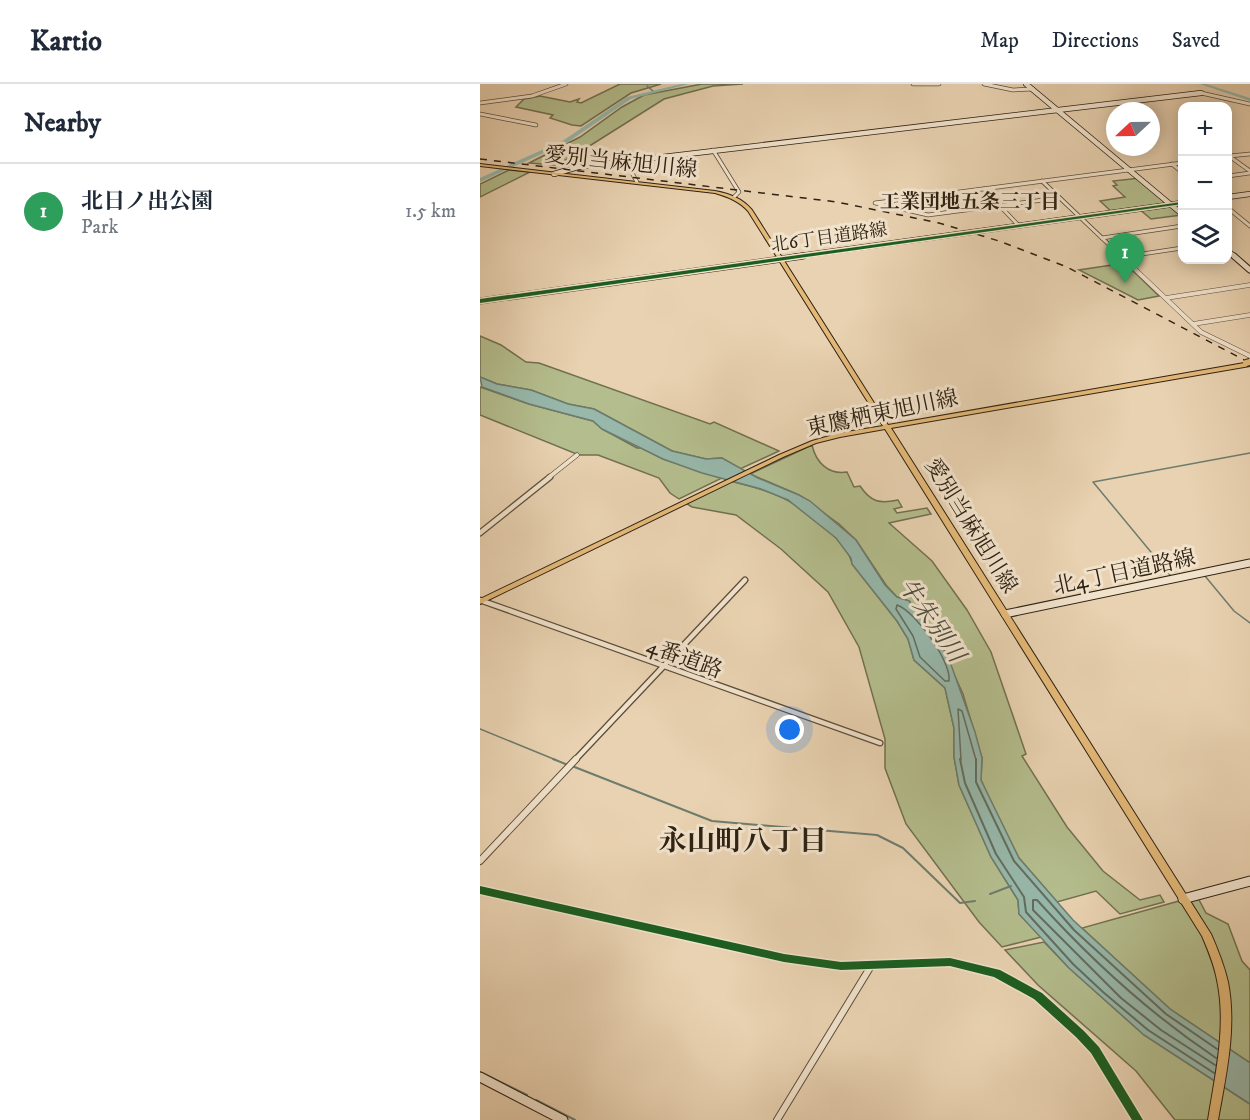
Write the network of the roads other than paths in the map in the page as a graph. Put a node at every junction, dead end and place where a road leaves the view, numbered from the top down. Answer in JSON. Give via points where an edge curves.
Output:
{"nodes":[{"id":1,"x":566,"y":84,"type":"edge"},
{"id":2,"x":913,"y":84,"type":"edge"},
{"id":3,"x":939,"y":84,"type":"edge"},
{"id":4,"x":984,"y":84,"type":"edge"},
{"id":5,"x":1026,"y":84,"type":"edge"},
{"id":6,"x":1033,"y":89,"type":"junction"},
{"id":7,"x":1201,"y":93,"type":"joint"},
{"id":8,"x":480,"y":103,"type":"edge"},
{"id":9,"x":1250,"y":104,"type":"edge"},
{"id":10,"x":1058,"y":110,"type":"junction"},
{"id":11,"x":480,"y":114,"type":"edge"},
{"id":12,"x":536,"y":125,"type":"dead end"},
{"id":13,"x":713,"y":150,"type":"junction"},
{"id":14,"x":1250,"y":154,"type":"edge"},
{"id":15,"x":1232,"y":156,"type":"edge"},
{"id":16,"x":1232,"y":160,"type":"edge"},
{"id":17,"x":1178,"y":163,"type":"edge"},
{"id":18,"x":1172,"y":164,"type":"junction"},
{"id":19,"x":480,"y":165,"type":"edge"},
{"id":20,"x":1129,"y":169,"type":"junction"},
{"id":21,"x":1178,"y":169,"type":"edge"},
{"id":22,"x":632,"y":172,"type":"dead end"},
{"id":23,"x":1250,"y":172,"type":"edge"},
{"id":24,"x":554,"y":174,"type":"junction"},
{"id":25,"x":1232,"y":175,"type":"edge"},
{"id":26,"x":1042,"y":181,"type":"junction"},
{"id":27,"x":637,"y":182,"type":"junction"},
{"id":28,"x":983,"y":189,"type":"junction"},
{"id":29,"x":1250,"y":194,"type":"edge"},
{"id":30,"x":1232,"y":196,"type":"edge"},
{"id":31,"x":734,"y":197,"type":"junction"},
{"id":32,"x":1059,"y":198,"type":"junction"},
{"id":33,"x":1178,"y":204,"type":"edge"},
{"id":34,"x":1172,"y":205,"type":"junction"},
{"id":35,"x":1000,"y":206,"type":"junction"},
{"id":36,"x":1178,"y":210,"type":"edge"},
{"id":37,"x":1230,"y":210,"type":"edge"},
{"id":38,"x":1080,"y":218,"type":"junction"},
{"id":39,"x":1019,"y":226,"type":"junction"},
{"id":40,"x":1250,"y":226,"type":"edge"},
{"id":41,"x":1178,"y":227,"type":"edge"},
{"id":42,"x":1102,"y":238,"type":"junction"},
{"id":43,"x":1178,"y":249,"type":"edge"},
{"id":44,"x":1232,"y":255,"type":"edge"},
{"id":45,"x":1122,"y":257,"type":"junction"},
{"id":46,"x":782,"y":259,"type":"junction"},
{"id":47,"x":1250,"y":270,"type":"edge"},
{"id":48,"x":1250,"y":285,"type":"edge"},
{"id":49,"x":1166,"y":298,"type":"junction"},
{"id":50,"x":480,"y":301,"type":"edge"},
{"id":51,"x":1250,"y":315,"type":"edge"},
{"id":52,"x":1193,"y":324,"type":"junction"},
{"id":53,"x":1250,"y":356,"type":"edge"},
{"id":54,"x":1249,"y":363,"type":"edge"},
{"id":55,"x":886,"y":426,"type":"junction"},
{"id":56,"x":577,"y":455,"type":"dead end"},
{"id":57,"x":480,"y":533,"type":"edge"},
{"id":58,"x":1250,"y":563,"type":"edge"},
{"id":59,"x":745,"y":580,"type":"dead end"},
{"id":60,"x":480,"y":600,"type":"edge"},
{"id":61,"x":1005,"y":615,"type":"junction"},
{"id":62,"x":663,"y":667,"type":"junction"},
{"id":63,"x":880,"y":743,"type":"dead end"},
{"id":64,"x":480,"y":861,"type":"edge"},
{"id":65,"x":1250,"y":881,"type":"edge"},
{"id":66,"x":480,"y":890,"type":"edge"},
{"id":67,"x":1183,"y":899,"type":"junction"},
{"id":68,"x":872,"y":966,"type":"junction"},
{"id":69,"x":480,"y":1077,"type":"edge"},
{"id":70,"x":563,"y":1120,"type":"edge"},
{"id":71,"x":777,"y":1120,"type":"edge"},
{"id":72,"x":1138,"y":1120,"type":"edge"},
{"id":73,"x":1213,"y":1120,"type":"edge"}],
"edges":[{"from":1,"to":8,"type":"street","via":[[532,96]]},
{"from":2,"to":3,"type":"street"},
{"from":4,"to":6,"type":"street","via":[[1013,90]]},
{"from":5,"to":6,"type":"street"},
{"from":6,"to":10,"type":"street"},
{"from":7,"to":9,"type":"street"},
{"from":7,"to":10,"type":"street"},
{"from":10,"to":13,"type":"street"},
{"from":10,"to":20,"type":"street"},
{"from":11,"to":12,"type":"street"},
{"from":13,"to":24,"type":"street","via":[[578,166]]},
{"from":13,"to":31,"type":"street","via":[[739,192]]},
{"from":14,"to":15,"type":"street"},
{"from":16,"to":23,"type":"street"},
{"from":17,"to":18,"type":"street"},
{"from":18,"to":20,"type":"street"},
{"from":18,"to":21,"type":"street"},
{"from":19,"to":24,"type":"main road","name":"愛別当麻旭川線"},
{"from":20,"to":26,"type":"street"},
{"from":20,"to":34,"type":"street"},
{"from":22,"to":27,"type":"street"},
{"from":23,"to":25,"type":"street"},
{"from":24,"to":27,"type":"main road","name":"愛別当麻旭川線"},
{"from":26,"to":28,"type":"street"},
{"from":26,"to":32,"type":"street"},
{"from":27,"to":31,"type":"main road","name":"愛別当麻旭川線"},
{"from":28,"to":35,"type":"street"},
{"from":28,"to":35,"type":"street","via":[[875,203],[928,215]]},
{"from":29,"to":30,"type":"street"},
{"from":31,"to":46,"type":"main road","name":"愛別当麻旭川線","via":[[750,210]]},
{"from":32,"to":35,"type":"street"},
{"from":32,"to":38,"type":"street"},
{"from":33,"to":34,"type":"street","name":"北6丁目道路線"},
{"from":34,"to":36,"type":"street"},
{"from":34,"to":38,"type":"street","name":"北6丁目道路線"},
{"from":35,"to":39,"type":"street"},
{"from":37,"to":40,"type":"street"},
{"from":38,"to":39,"type":"street","name":"北6丁目道路線"},
{"from":38,"to":42,"type":"street"},
{"from":39,"to":46,"type":"street","name":"北6丁目道路線"},
{"from":41,"to":42,"type":"street"},
{"from":42,"to":45,"type":"street"},
{"from":43,"to":45,"type":"street"},
{"from":44,"to":47,"type":"street"},
{"from":45,"to":49,"type":"street"},
{"from":46,"to":50,"type":"street","name":"北6丁目道路線"},
{"from":46,"to":55,"type":"main road","name":"愛別当麻旭川線"},
{"from":48,"to":49,"type":"street"},
{"from":49,"to":52,"type":"street"},
{"from":51,"to":52,"type":"street"},
{"from":52,"to":53,"type":"street","via":[[1201,332]]},
{"from":54,"to":55,"type":"main road","name":"東鷹栖東旭川線"},
{"from":55,"to":60,"type":"main road","name":"東鷹栖東旭川線","via":[[826,438],[772,458]]},
{"from":55,"to":61,"type":"main road","name":"愛別当麻旭川線"},
{"from":56,"to":57,"type":"street"},
{"from":58,"to":61,"type":"street","name":"北4丁目道路線"},
{"from":59,"to":62,"type":"street"},
{"from":60,"to":62,"type":"street","name":"4番道路"},
{"from":61,"to":67,"type":"main road","name":"愛別当麻旭川線"},
{"from":62,"to":63,"type":"street","name":"4番道路"},
{"from":62,"to":64,"type":"street"},
{"from":65,"to":67,"type":"street"},
{"from":66,"to":68,"type":"street","via":[[784,958]]},
{"from":67,"to":73,"type":"main road","name":"愛別当麻旭川線","via":[[1206,934],[1224,981],[1227,1029]]},
{"from":68,"to":71,"type":"street"},
{"from":68,"to":72,"type":"street","via":[[964,964],[1022,986],[1038,996],[1095,1050]]},
{"from":69,"to":70,"type":"street"}]}
